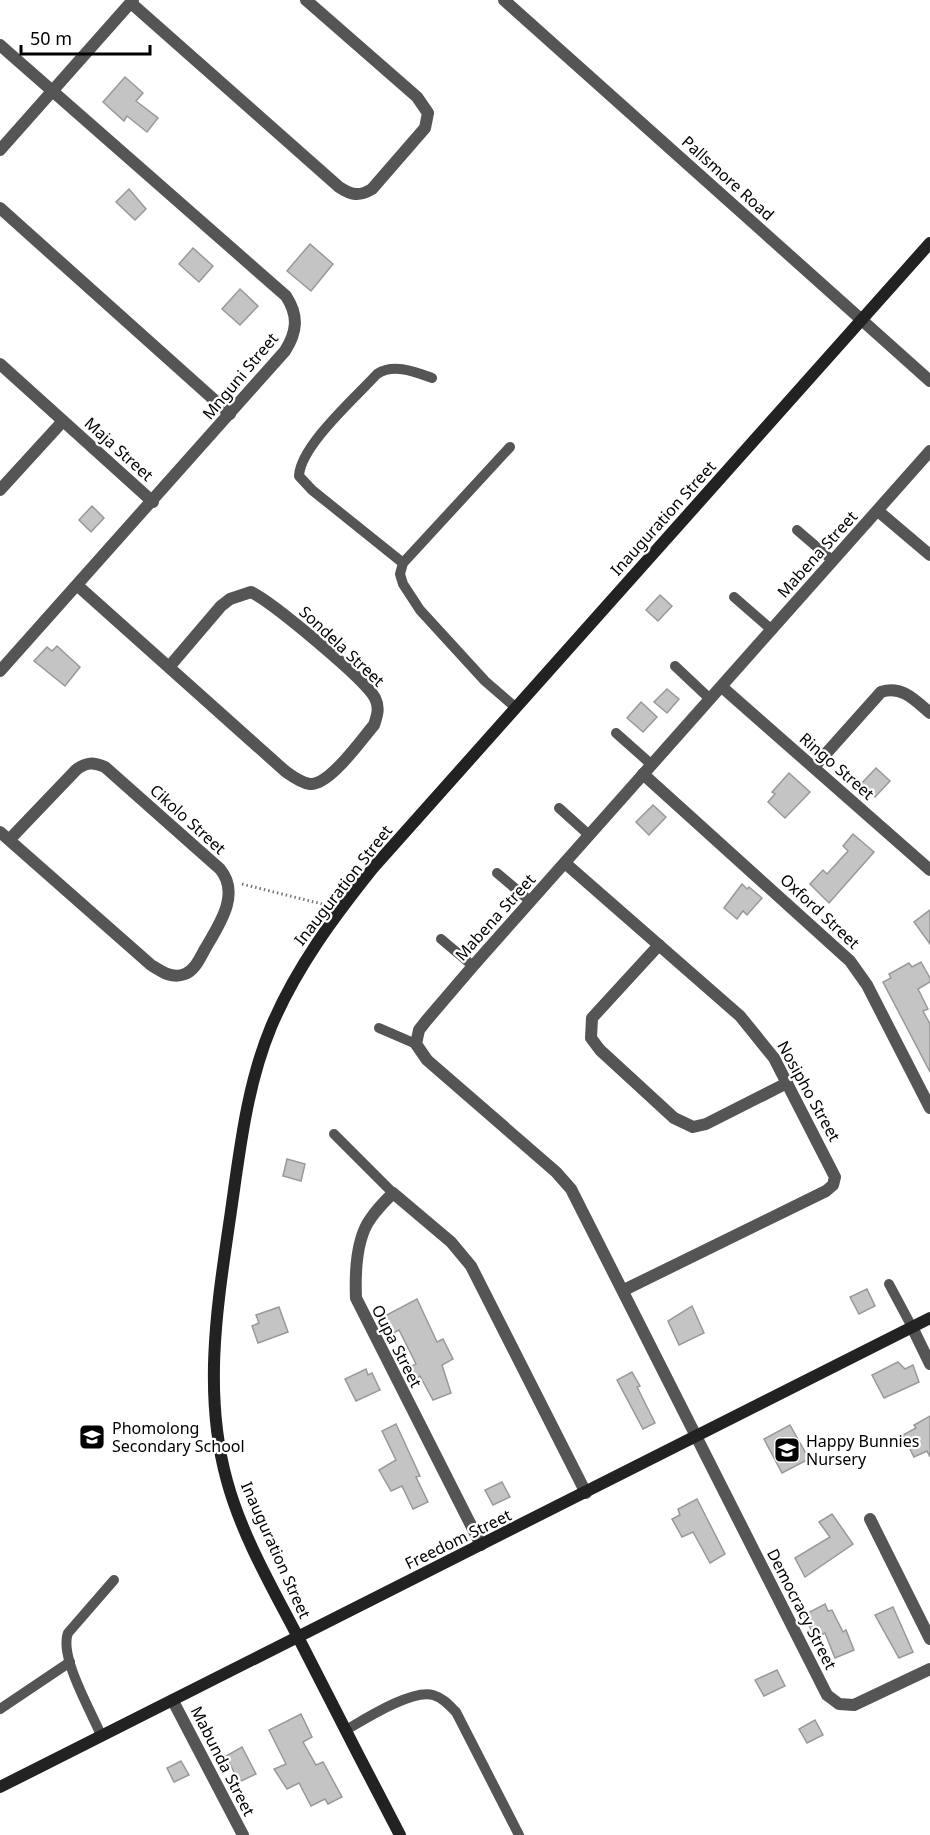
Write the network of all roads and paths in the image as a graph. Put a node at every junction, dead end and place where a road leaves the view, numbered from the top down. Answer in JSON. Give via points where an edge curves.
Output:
{"nodes":[{"id":1,"x":306,"y":0,"type":"edge"},
{"id":2,"x":504,"y":0,"type":"edge"},
{"id":3,"x":132,"y":1,"type":"edge"},
{"id":4,"x":0,"y":45,"type":"edge"},
{"id":5,"x":52,"y":91,"type":"junction"},
{"id":6,"x":0,"y":150,"type":"edge"},
{"id":7,"x":0,"y":208,"type":"edge"},
{"id":8,"x":930,"y":243,"type":"edge"},
{"id":9,"x":862,"y":320,"type":"junction"},
{"id":10,"x":0,"y":364,"type":"edge"},
{"id":11,"x":432,"y":378,"type":"dead end"},
{"id":12,"x":930,"y":381,"type":"edge"},
{"id":13,"x":230,"y":414,"type":"junction"},
{"id":14,"x":63,"y":421,"type":"junction"},
{"id":15,"x":510,"y":447,"type":"dead end"},
{"id":16,"x":930,"y":450,"type":"edge"},
{"id":17,"x":0,"y":490,"type":"edge"},
{"id":18,"x":153,"y":502,"type":"junction"},
{"id":19,"x":878,"y":511,"type":"junction"},
{"id":20,"x":797,"y":530,"type":"dead end"},
{"id":21,"x":930,"y":555,"type":"edge"},
{"id":22,"x":832,"y":561,"type":"junction"},
{"id":23,"x":403,"y":563,"type":"junction"},
{"id":24,"x":78,"y":585,"type":"junction"},
{"id":25,"x":734,"y":597,"type":"dead end"},
{"id":26,"x":771,"y":630,"type":"junction"},
{"id":27,"x":675,"y":666,"type":"dead end"},
{"id":28,"x":169,"y":667,"type":"junction"},
{"id":29,"x":0,"y":671,"type":"edge"},
{"id":30,"x":722,"y":687,"type":"junction"},
{"id":31,"x":710,"y":699,"type":"junction"},
{"id":32,"x":515,"y":707,"type":"junction"},
{"id":33,"x":930,"y":713,"type":"edge"},
{"id":34,"x":616,"y":733,"type":"dead end"},
{"id":35,"x":814,"y":767,"type":"junction"},
{"id":36,"x":647,"y":769,"type":"junction"},
{"id":37,"x":559,"y":808,"type":"dead end"},
{"id":38,"x":589,"y":835,"type":"junction"},
{"id":39,"x":5,"y":836,"type":"edge"},
{"id":40,"x":565,"y":863,"type":"junction"},
{"id":41,"x":930,"y":870,"type":"edge"},
{"id":42,"x":497,"y":873,"type":"dead end"},
{"id":43,"x":228,"y":881,"type":"junction"},
{"id":44,"x":530,"y":901,"type":"junction"},
{"id":45,"x":341,"y":909,"type":"junction"},
{"id":46,"x":441,"y":939,"type":"dead end"},
{"id":47,"x":659,"y":945,"type":"junction"},
{"id":48,"x":472,"y":966,"type":"junction"},
{"id":49,"x":379,"y":1028,"type":"dead end"},
{"id":50,"x":416,"y":1044,"type":"junction"},
{"id":51,"x":788,"y":1083,"type":"junction"},
{"id":52,"x":930,"y":1108,"type":"edge"},
{"id":53,"x":334,"y":1134,"type":"dead end"},
{"id":54,"x":393,"y":1193,"type":"junction"},
{"id":55,"x":888,"y":1284,"type":"dead end"},
{"id":56,"x":624,"y":1290,"type":"junction"},
{"id":57,"x":930,"y":1318,"type":"edge"},
{"id":58,"x":912,"y":1327,"type":"junction"},
{"id":59,"x":930,"y":1364,"type":"edge"},
{"id":60,"x":696,"y":1435,"type":"junction"},
{"id":61,"x":586,"y":1493,"type":"junction"},
{"id":62,"x":870,"y":1519,"type":"dead end"},
{"id":63,"x":481,"y":1545,"type":"junction"},
{"id":64,"x":114,"y":1580,"type":"dead end"},
{"id":65,"x":298,"y":1638,"type":"junction"},
{"id":66,"x":930,"y":1639,"type":"edge"},
{"id":67,"x":70,"y":1662,"type":"junction"},
{"id":68,"x":930,"y":1669,"type":"edge"},
{"id":69,"x":173,"y":1701,"type":"junction"},
{"id":70,"x":0,"y":1709,"type":"edge"},
{"id":71,"x":346,"y":1730,"type":"junction"},
{"id":72,"x":101,"y":1735,"type":"junction"},
{"id":73,"x":0,"y":1787,"type":"edge"},
{"id":74,"x":243,"y":1835,"type":"edge"},
{"id":75,"x":400,"y":1835,"type":"edge"},
{"id":76,"x":519,"y":1835,"type":"edge"}],
"edges":[{"from":1,"to":3,"type":"street","via":[[417,97],[428,113],[425,128],[372,189],[364,193],[354,195],[339,187]]},
{"from":2,"to":9,"type":"street","name":"Pallsmore Road"},
{"from":3,"to":5,"type":"street"},
{"from":4,"to":5,"type":"street","name":"Mnguni Street"},
{"from":5,"to":6,"type":"street"},
{"from":5,"to":13,"type":"street","name":"Mnguni Street","via":[[291,304],[296,323],[291,343]]},
{"from":7,"to":13,"type":"street"},
{"from":8,"to":9,"type":"street","name":"Inauguration Street"},
{"from":9,"to":12,"type":"street","name":"Pallsmore Road"},
{"from":9,"to":32,"type":"street","name":"Inauguration Street"},
{"from":10,"to":14,"type":"street","name":"Maja Street"},
{"from":11,"to":23,"type":"lane","via":[[395,369],[377,374],[315,443],[300,469],[300,476],[312,490]]},
{"from":13,"to":18,"type":"street","name":"Mnguni Street"},
{"from":14,"to":17,"type":"street","name":"Maja Street"},
{"from":14,"to":18,"type":"street","name":"Maja Street"},
{"from":15,"to":23,"type":"lane"},
{"from":16,"to":19,"type":"street","name":"Mabena Street"},
{"from":18,"to":24,"type":"street","name":"Mnguni Street"},
{"from":19,"to":21,"type":"street"},
{"from":19,"to":22,"type":"street","name":"Mabena Street"},
{"from":20,"to":22,"type":"lane"},
{"from":22,"to":26,"type":"street","name":"Mabena Street"},
{"from":23,"to":32,"type":"lane","via":[[403,584],[420,610],[485,681]]},
{"from":24,"to":28,"type":"street","name":"Sondela Street"},
{"from":24,"to":29,"type":"street","name":"Mnguni Street"},
{"from":25,"to":26,"type":"lane"},
{"from":26,"to":30,"type":"street","name":"Mabena Street"},
{"from":27,"to":31,"type":"lane"},
{"from":28,"to":28,"type":"street","name":"Sondela Street","via":[[285,771],[308,784],[317,784],[331,775],[374,725],[377,715],[378,707],[369,689],[271,603],[251,592],[221,606]]},
{"from":30,"to":31,"type":"street","name":"Mabena Street"},
{"from":30,"to":35,"type":"street","name":"Ringo Street"},
{"from":31,"to":36,"type":"street","name":"Mabena Street"},
{"from":32,"to":45,"type":"street","name":"Inauguration Street"},
{"from":33,"to":35,"type":"street","via":[[905,693],[881,692]]},
{"from":34,"to":36,"type":"lane"},
{"from":35,"to":41,"type":"street","name":"Ringo Street"},
{"from":36,"to":38,"type":"street","name":"Mabena Street"},
{"from":36,"to":52,"type":"street","name":"Oxford Street","via":[[850,961]]},
{"from":37,"to":38,"type":"lane"},
{"from":38,"to":40,"type":"street","name":"Mabena Street"},
{"from":39,"to":43,"type":"street","name":"Cikolo Street","via":[[76,770],[88,763],[96,764],[114,775]]},
{"from":39,"to":43,"type":"street","name":"Cikolo Street","via":[[151,965],[175,976],[193,969],[221,921],[229,896]]},
{"from":40,"to":44,"type":"street","name":"Mabena Street"},
{"from":40,"to":47,"type":"street","name":"Nosipho Street"},
{"from":42,"to":44,"type":"lane"},
{"from":43,"to":45,"type":"path"},
{"from":44,"to":48,"type":"street","name":"Mabena Street"},
{"from":45,"to":65,"type":"street","name":"Inauguration Street","via":[[298,970],[259,1060],[238,1162],[216,1316],[213,1371],[218,1443],[228,1484]]},
{"from":46,"to":48,"type":"lane"},
{"from":47,"to":51,"type":"street","name":"Nosipho Street","via":[[753,1030]]},
{"from":47,"to":51,"type":"street","via":[[592,1018],[591,1038],[600,1050],[674,1118],[693,1127]]},
{"from":48,"to":50,"type":"street","name":"Mabena Street","via":[[419,1030]]},
{"from":49,"to":50,"type":"lane"},
{"from":50,"to":56,"type":"street","via":[[427,1060],[565,1181]]},
{"from":51,"to":56,"type":"street","name":"Nosipho Street","via":[[833,1172],[833,1185]]},
{"from":53,"to":54,"type":"lane"},
{"from":54,"to":61,"type":"street","via":[[451,1242],[471,1266]]},
{"from":54,"to":63,"type":"street","name":"Oupa Street","via":[[369,1220],[362,1238],[356,1298]]},
{"from":55,"to":58,"type":"lane"},
{"from":56,"to":60,"type":"street"},
{"from":57,"to":58,"type":"street","name":"Freedom Street"},
{"from":58,"to":59,"type":"street"},
{"from":58,"to":60,"type":"street","name":"Freedom Street"},
{"from":60,"to":61,"type":"street","name":"Freedom Street"},
{"from":60,"to":68,"type":"street","name":"Democracy Street","via":[[827,1695],[839,1704],[854,1705]]},
{"from":61,"to":63,"type":"street","name":"Freedom Street"},
{"from":62,"to":66,"type":"street"},
{"from":63,"to":65,"type":"street","name":"Freedom Street"},
{"from":64,"to":67,"type":"lane","via":[[68,1633],[64,1646]]},
{"from":65,"to":69,"type":"street","name":"Freedom Street"},
{"from":65,"to":71,"type":"street","name":"Inauguration Street"},
{"from":67,"to":70,"type":"lane"},
{"from":67,"to":72,"type":"lane"},
{"from":69,"to":72,"type":"street","name":"Freedom Street"},
{"from":69,"to":74,"type":"street","name":"Mabunda Street"},
{"from":71,"to":75,"type":"street","name":"Inauguration Street"},
{"from":71,"to":76,"type":"lane","via":[[421,1694],[445,1701],[456,1712]]},
{"from":72,"to":73,"type":"street","name":"Freedom Street"}]}
